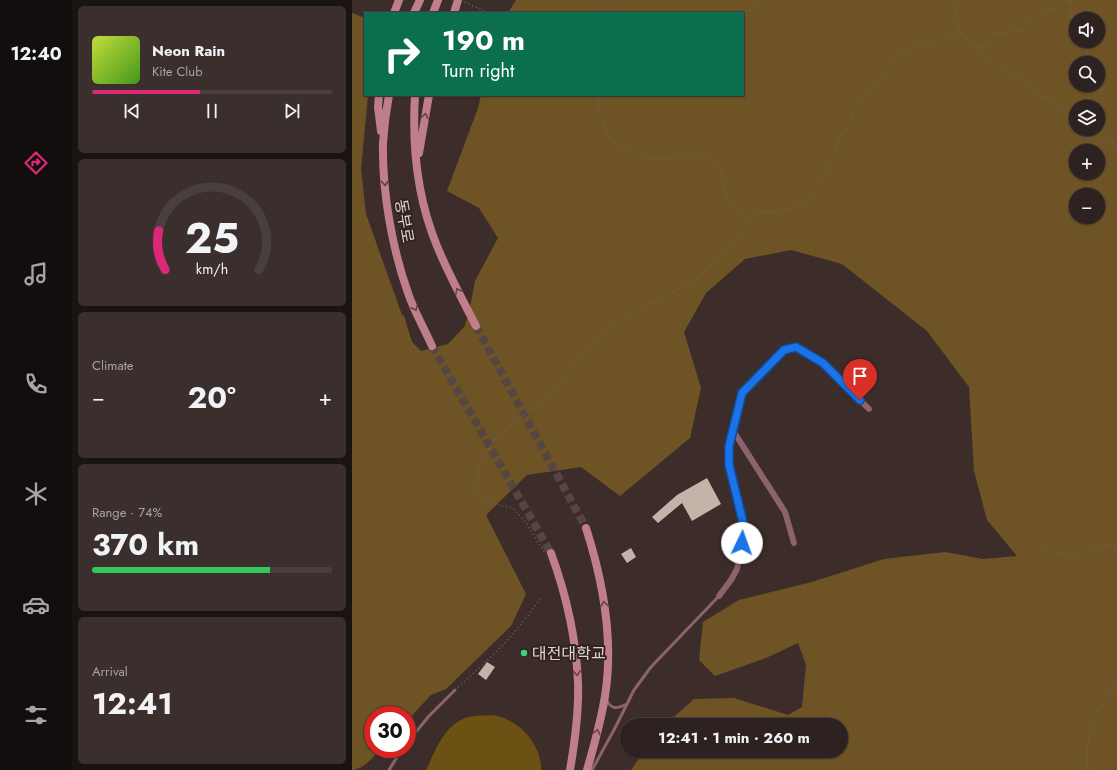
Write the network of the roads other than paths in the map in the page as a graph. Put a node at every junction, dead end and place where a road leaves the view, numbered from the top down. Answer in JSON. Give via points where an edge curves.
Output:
{"nodes":[{"id":1,"x":399,"y":0,"type":"edge"},
{"id":2,"x":420,"y":0,"type":"edge"},
{"id":3,"x":438,"y":0,"type":"edge"},
{"id":4,"x":462,"y":1,"type":"edge"},
{"id":5,"x":394,"y":12,"type":"edge"},
{"id":6,"x":414,"y":12,"type":"edge"},
{"id":7,"x":433,"y":12,"type":"edge"},
{"id":8,"x":455,"y":12,"type":"edge"},
{"id":9,"x":379,"y":96,"type":"edge"},
{"id":10,"x":389,"y":96,"type":"edge"},
{"id":11,"x":415,"y":96,"type":"edge"},
{"id":12,"x":430,"y":96,"type":"edge"},
{"id":13,"x":383,"y":144,"type":"junction"},
{"id":14,"x":416,"y":166,"type":"junction"},
{"id":15,"x":476,"y":326,"type":"tunnel mouth"},
{"id":16,"x":432,"y":346,"type":"tunnel mouth"},
{"id":17,"x":869,"y":409,"type":"dead end"},
{"id":18,"x":732,"y":429,"type":"junction"},
{"id":19,"x":586,"y":528,"type":"tunnel mouth"},
{"id":20,"x":794,"y":543,"type":"dead end"},
{"id":21,"x":548,"y":554,"type":"tunnel mouth"},
{"id":22,"x":719,"y":596,"type":"joint"},
{"id":23,"x":455,"y":690,"type":"road end"},
{"id":24,"x":605,"y":696,"type":"junction"},
{"id":25,"x":627,"y":704,"type":"junction"},
{"id":26,"x":416,"y":731,"type":"edge"},
{"id":27,"x":396,"y":758,"type":"edge"},
{"id":28,"x":389,"y":770,"type":"edge"},
{"id":29,"x":570,"y":770,"type":"edge"},
{"id":30,"x":587,"y":770,"type":"edge"},
{"id":31,"x":592,"y":770,"type":"edge"}],
"edges":[{"from":1,"to":5,"type":"main road"},
{"from":2,"to":6,"type":"main road"},
{"from":3,"to":7,"type":"main road"},
{"from":4,"to":8,"type":"main road"},
{"from":9,"to":13,"type":"main road"},
{"from":10,"to":13,"type":"main road","name":"동부로"},
{"from":11,"to":14,"type":"main road","name":"동부로","via":[[413,125]]},
{"from":14,"to":12,"type":"main road","one_way":true},
{"from":13,"to":16,"type":"main road","name":"동부로","one_way":true,"via":[[385,186],[396,251],[408,294]]},
{"from":15,"to":14,"type":"main road","name":"동부로","one_way":true,"via":[[436,244],[424,206]]},
{"from":17,"to":18,"type":"street","via":[[823,363],[796,347],[784,350],[742,393]]},
{"from":18,"to":20,"type":"street","via":[[785,512]]},
{"from":18,"to":22,"type":"street","via":[[729,465],[745,530],[737,569]]},
{"from":24,"to":19,"type":"main road","one_way":true,"via":[[608,628],[594,554]]},
{"from":21,"to":29,"type":"main road","one_way":true,"via":[[560,577],[571,621],[578,682],[576,736]]},
{"from":22,"to":25,"type":"lane","via":[[651,667]]},
{"from":23,"to":26,"type":"lane"},
{"from":24,"to":25,"type":"lane","via":[[613,708],[618,709]]},
{"from":30,"to":24,"type":"main road","one_way":true},
{"from":25,"to":31,"type":"lane"},
{"from":27,"to":28,"type":"lane"}]}
